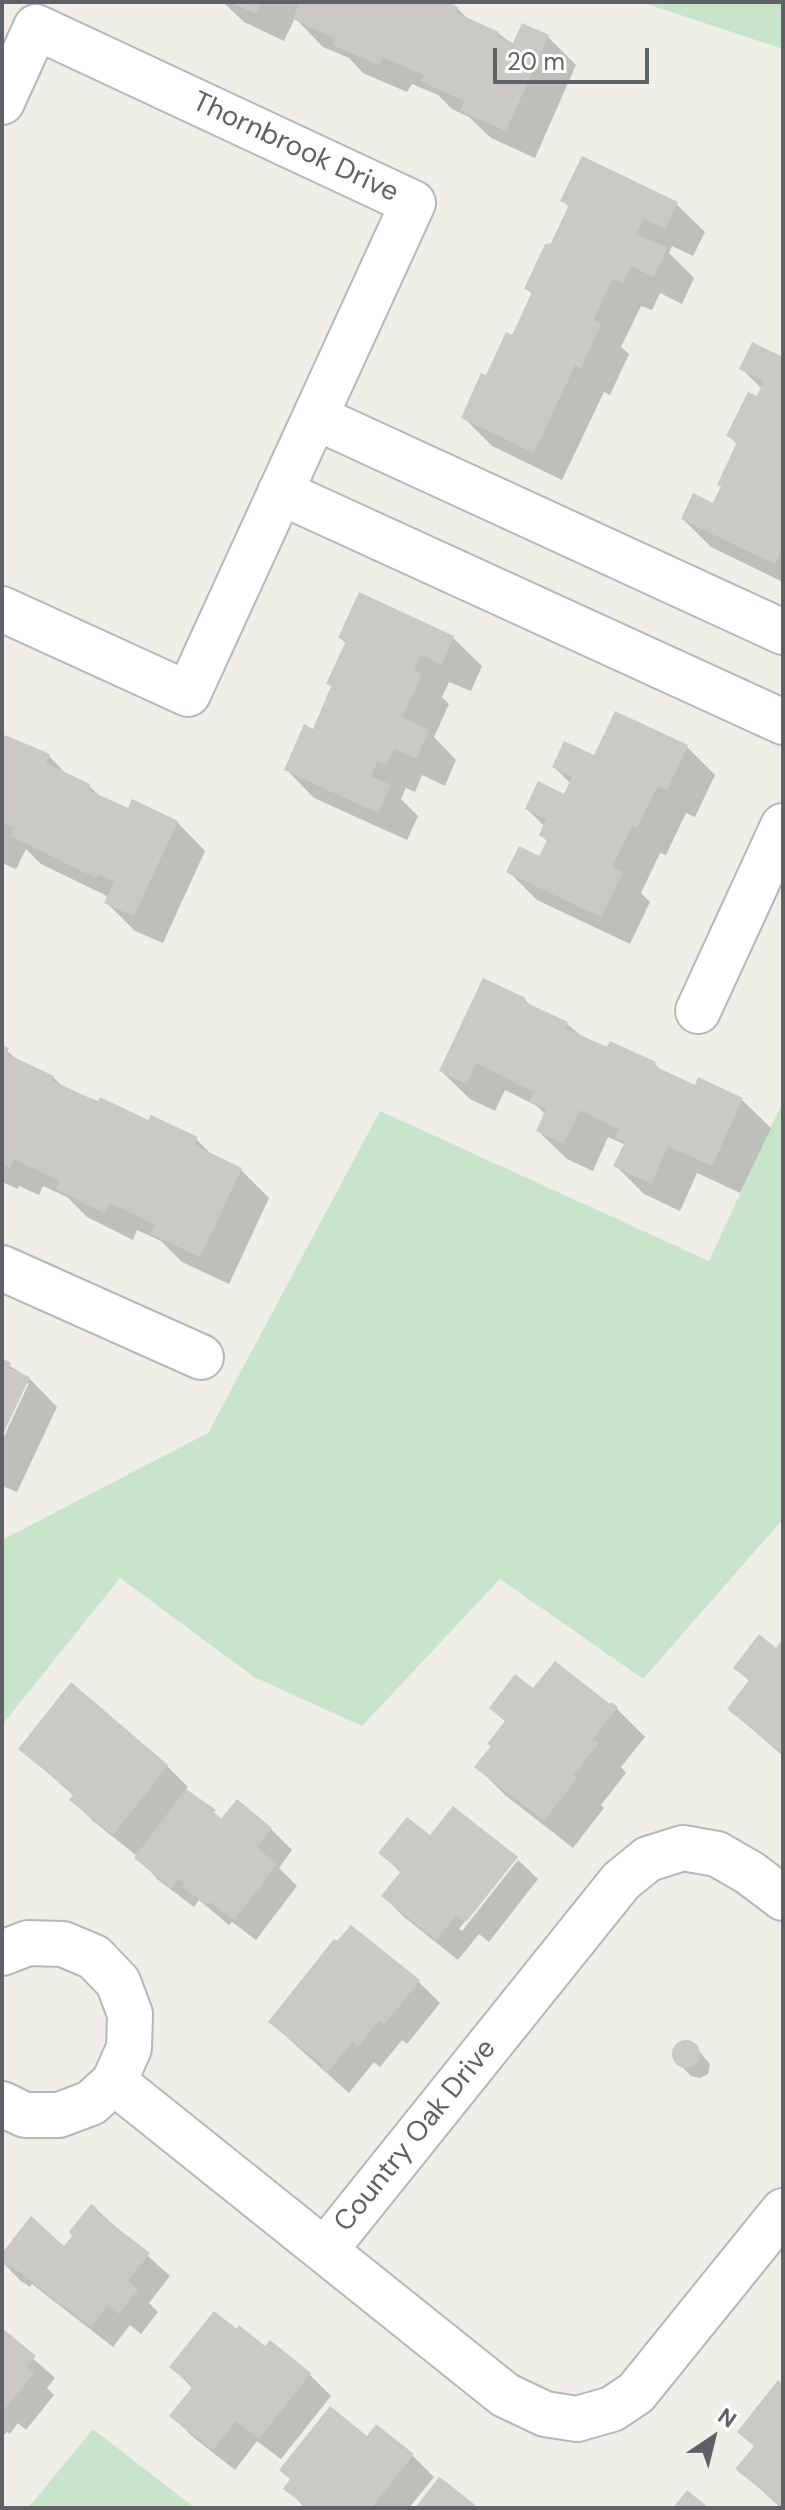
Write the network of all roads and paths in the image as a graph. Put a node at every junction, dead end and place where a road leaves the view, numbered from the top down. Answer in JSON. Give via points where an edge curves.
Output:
{"nodes":[{"id":1,"x":2,"y":102,"type":"edge"},
{"id":2,"x":315,"y":417,"type":"junction"},
{"id":3,"x":280,"y":492,"type":"junction"},
{"id":4,"x":2,"y":609,"type":"edge"},
{"id":5,"x":783,"y":632,"type":"edge"},
{"id":6,"x":783,"y":722,"type":"edge"},
{"id":7,"x":783,"y":826,"type":"edge"},
{"id":8,"x":698,"y":1011,"type":"dead end"},
{"id":9,"x":2,"y":1268,"type":"edge"},
{"id":10,"x":201,"y":1357,"type":"dead end"},
{"id":11,"x":783,"y":1898,"type":"edge"},
{"id":12,"x":2,"y":1953,"type":"edge"},
{"id":13,"x":114,"y":2082,"type":"junction"},
{"id":14,"x":2,"y":2104,"type":"edge"},
{"id":15,"x":783,"y":2211,"type":"edge"},
{"id":16,"x":325,"y":2250,"type":"junction"}],
"edges":[{"from":1,"to":2,"type":"street","name":"Thornbrook Drive","via":[[36,27],[413,203]]},
{"from":2,"to":3,"type":"street","name":"Thornbrook Drive"},
{"from":2,"to":5,"type":"street"},
{"from":3,"to":4,"type":"street","name":"Thornbrook Drive","via":[[188,694]]},
{"from":3,"to":6,"type":"street"},
{"from":7,"to":8,"type":"street"},
{"from":9,"to":10,"type":"street"},
{"from":11,"to":16,"type":"street","name":"Country Oak Drive","via":[[717,1854],[683,1848],[648,1859],[621,1881]]},
{"from":12,"to":13,"type":"street","via":[[28,1943],[63,1944],[94,1957],[118,1982],[130,2014],[129,2048]]},
{"from":13,"to":14,"type":"street","via":[[91,2103],[59,2115],[25,2115]]},
{"from":13,"to":16,"type":"street"},
{"from":15,"to":16,"type":"street","name":"Country Oak Drive","via":[[636,2393],[612,2409],[577,2419],[545,2414],[505,2395]]}]}
